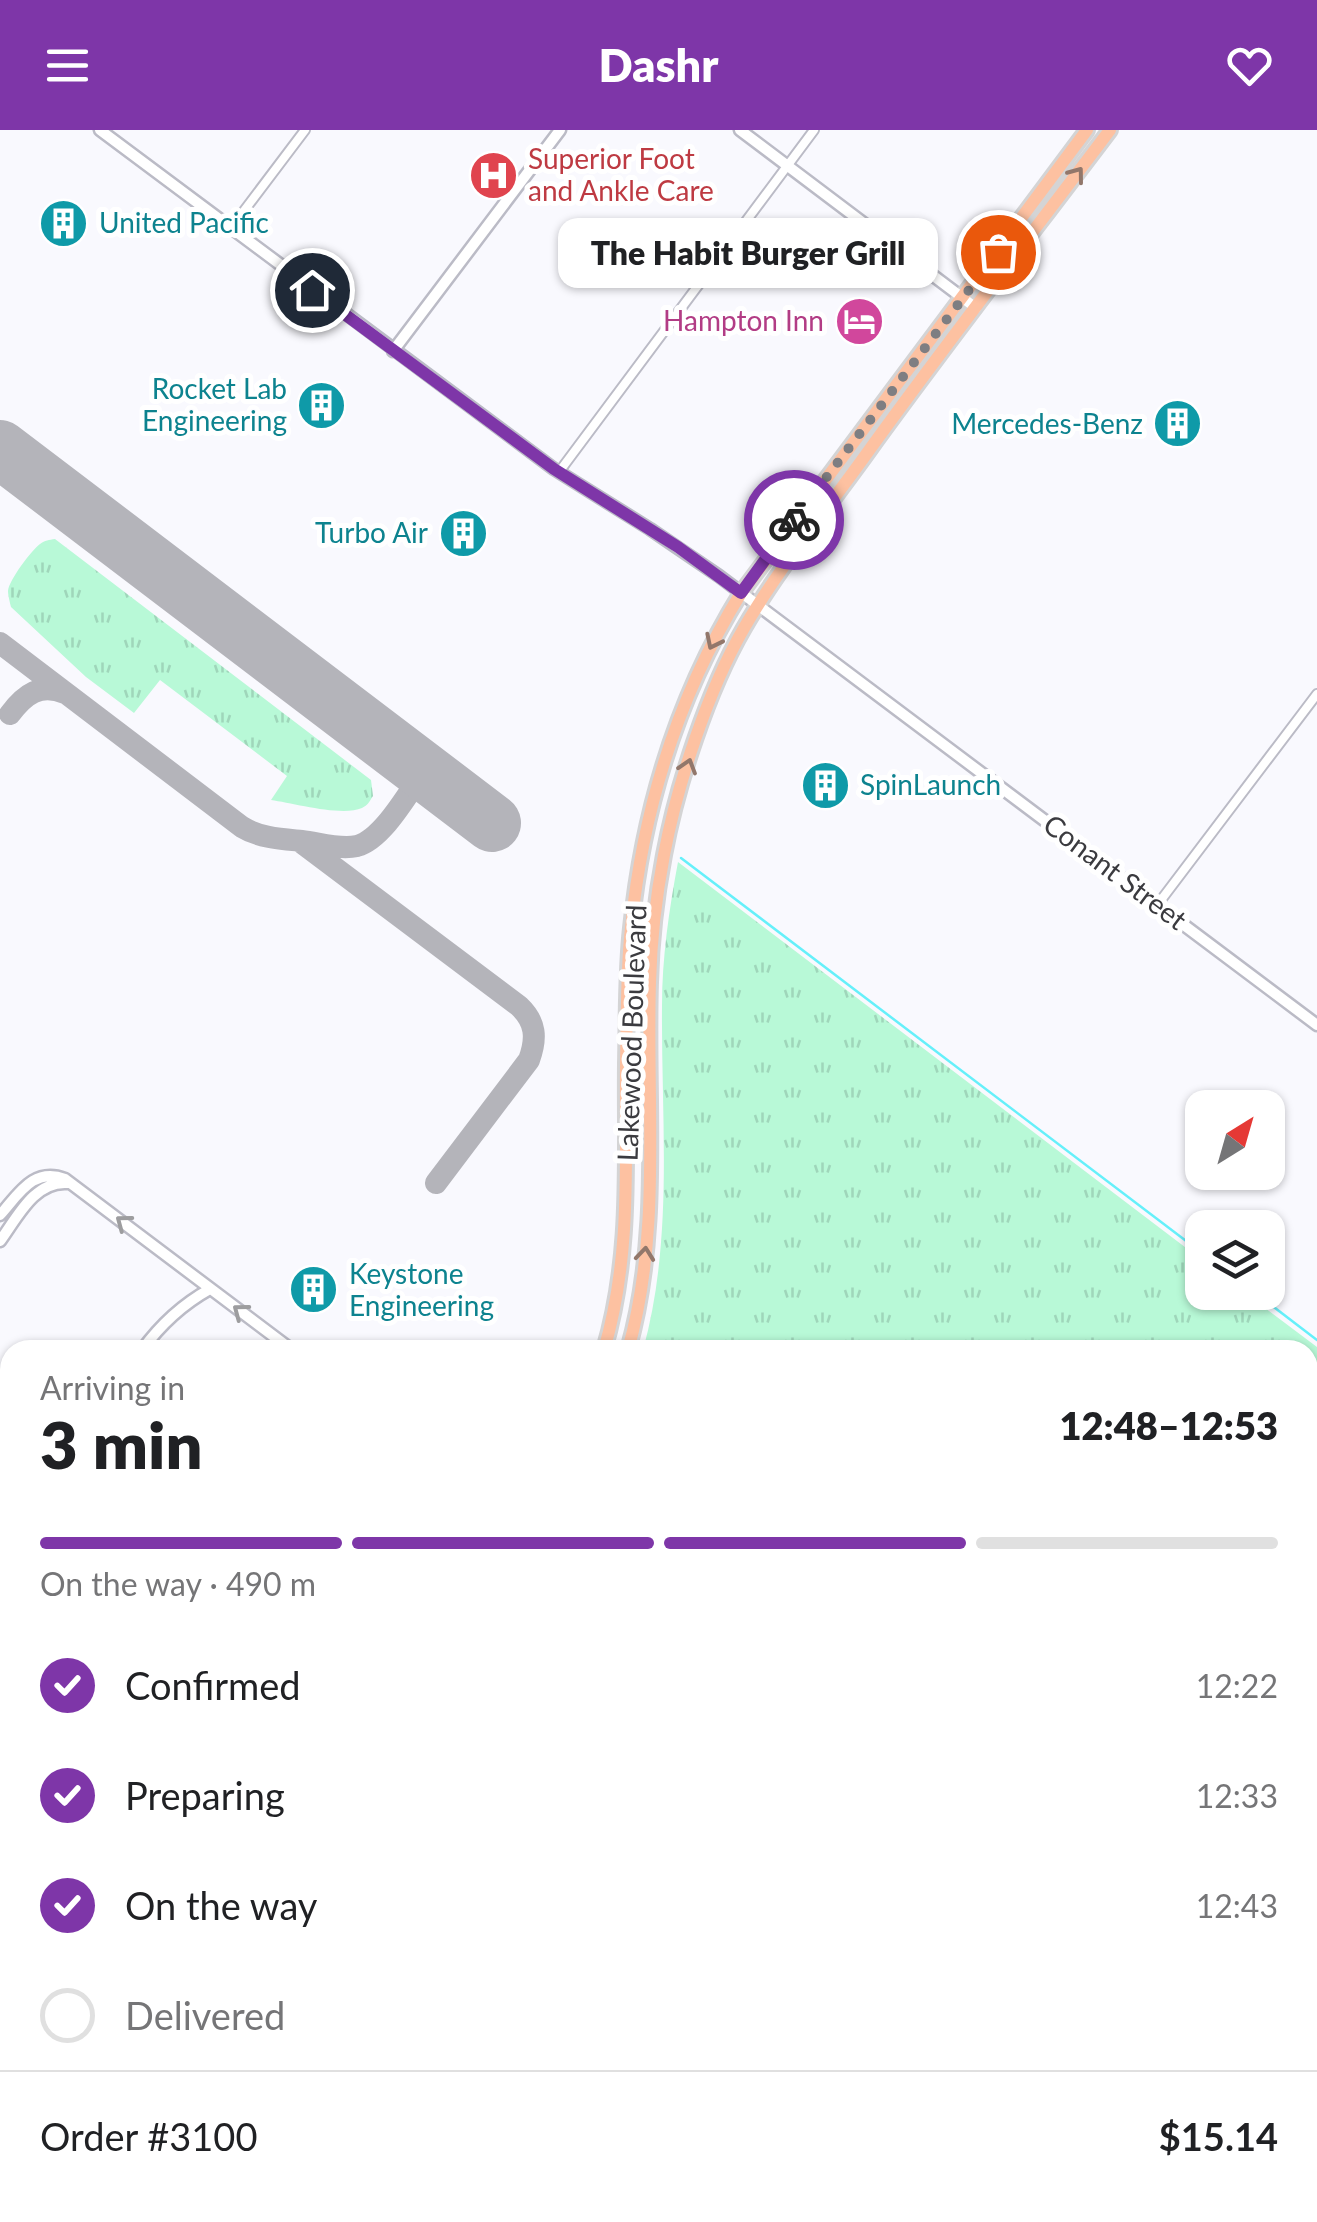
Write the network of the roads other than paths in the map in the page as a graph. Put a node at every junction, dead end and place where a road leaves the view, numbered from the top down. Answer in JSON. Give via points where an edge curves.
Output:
{"nodes":[{"id":1,"x":100,"y":130,"type":"edge"},
{"id":2,"x":306,"y":130,"type":"edge"},
{"id":3,"x":560,"y":130,"type":"edge"},
{"id":4,"x":740,"y":130,"type":"edge"},
{"id":5,"x":814,"y":130,"type":"edge"},
{"id":6,"x":1087,"y":130,"type":"edge"},
{"id":7,"x":1110,"y":130,"type":"edge"},
{"id":8,"x":788,"y":165,"type":"junction"},
{"id":9,"x":231,"y":228,"type":"junction"},
{"id":10,"x":962,"y":298,"type":"junction"},
{"id":11,"x":976,"y":308,"type":"junction"},
{"id":12,"x":394,"y":351,"type":"junction"},
{"id":13,"x":559,"y":472,"type":"junction"},
{"id":14,"x":741,"y":593,"type":"junction"},
{"id":15,"x":758,"y":606,"type":"junction"},
{"id":16,"x":1317,"y":694,"type":"edge"},
{"id":17,"x":645,"y":832,"type":"junction"},
{"id":18,"x":668,"y":838,"type":"junction"},
{"id":19,"x":1158,"y":904,"type":"junction"},
{"id":20,"x":1317,"y":1024,"type":"edge"},
{"id":21,"x":74,"y":1184,"type":"junction"},
{"id":22,"x":0,"y":1216,"type":"edge"},
{"id":23,"x":0,"y":1241,"type":"edge"},
{"id":24,"x":210,"y":1288,"type":"junction"},
{"id":25,"x":151,"y":1340,"type":"edge"},
{"id":26,"x":279,"y":1340,"type":"edge"},
{"id":27,"x":606,"y":1340,"type":"edge"},
{"id":28,"x":630,"y":1340,"type":"edge"}],
"edges":[{"from":1,"to":9,"type":"street","name":"Conant Street"},
{"from":2,"to":9,"type":"street"},
{"from":3,"to":12,"type":"street"},
{"from":4,"to":8,"type":"street"},
{"from":5,"to":8,"type":"street"},
{"from":6,"to":10,"type":"main road","name":"Lakewood Boulevard"},
{"from":11,"to":7,"type":"main road","name":"Lakewood Boulevard","one_way":true},
{"from":8,"to":10,"type":"street"},
{"from":8,"to":13,"type":"street"},
{"from":9,"to":12,"type":"street","name":"Conant Street"},
{"from":10,"to":11,"type":"street"},
{"from":10,"to":14,"type":"main road","name":"Lakewood Boulevard"},
{"from":11,"to":15,"type":"main road","name":"Lakewood Boulevard"},
{"from":12,"to":13,"type":"street","name":"Conant Street"},
{"from":13,"to":14,"type":"street","name":"Conant Street"},
{"from":14,"to":15,"type":"street","name":"Conant Street"},
{"from":14,"to":17,"type":"main road","name":"Lakewood Boulevard","one_way":true,"via":[[688,693]]},
{"from":18,"to":15,"type":"main road","name":"Lakewood Boulevard","one_way":true,"via":[[708,702]]},
{"from":15,"to":19,"type":"street","name":"Conant Street"},
{"from":16,"to":19,"type":"street"},
{"from":17,"to":18,"type":"main road"},
{"from":17,"to":27,"type":"main road","name":"Lakewood Boulevard","via":[[631,929],[626,1219]]},
{"from":28,"to":18,"type":"main road","name":"Lakewood Boulevard","one_way":true,"via":[[648,1221],[650,982]]},
{"from":19,"to":20,"type":"street","name":"Conant Street"},
{"from":21,"to":22,"type":"street","via":[[57,1176],[37,1178]]},
{"from":21,"to":23,"type":"street","via":[[40,1190]]},
{"from":24,"to":21,"type":"street","one_way":true},
{"from":24,"to":25,"type":"street"},
{"from":26,"to":24,"type":"street","one_way":true}]}
